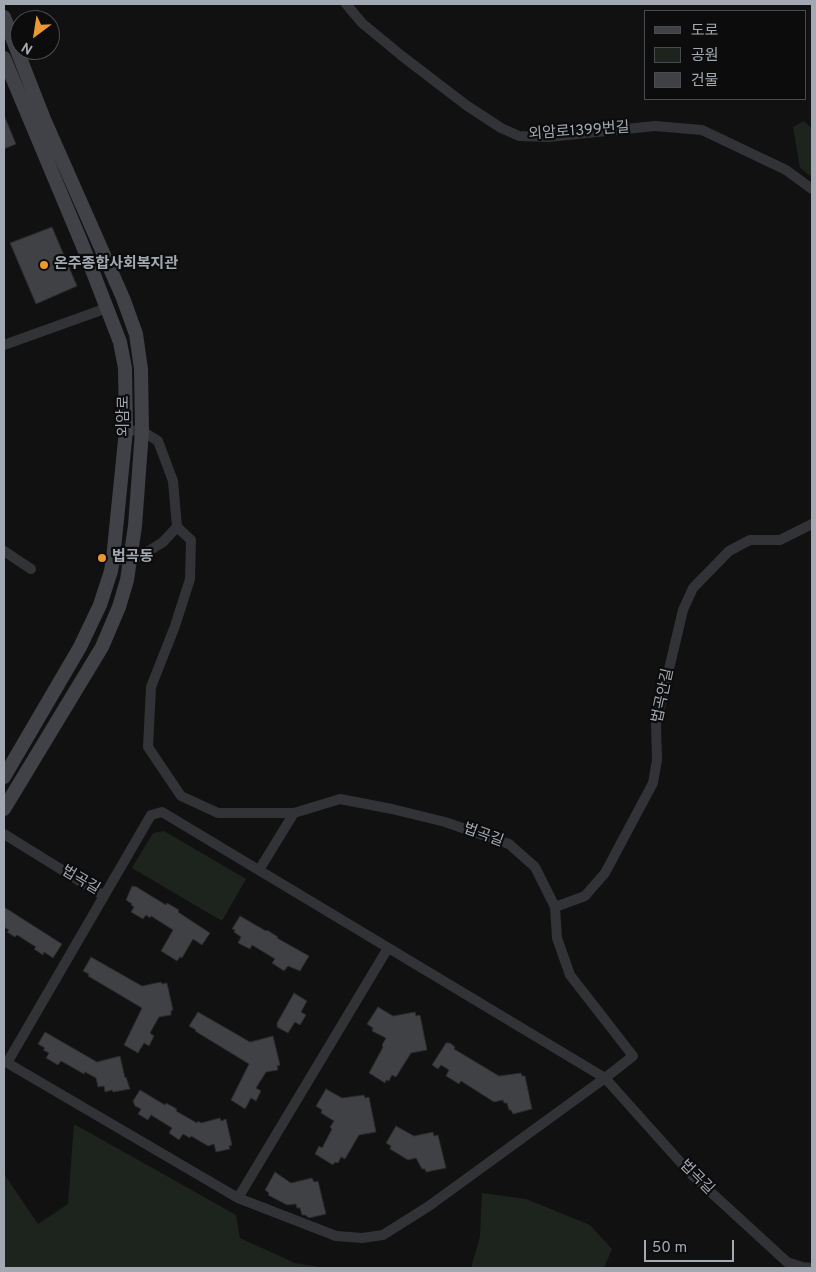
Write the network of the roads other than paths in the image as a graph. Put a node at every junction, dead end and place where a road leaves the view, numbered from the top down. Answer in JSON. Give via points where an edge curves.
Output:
{"nodes":[{"id":1,"x":346,"y":4,"type":"edge"},
{"id":2,"x":4,"y":17,"type":"edge"},
{"id":3,"x":4,"y":58,"type":"edge"},
{"id":4,"x":812,"y":189,"type":"edge"},
{"id":5,"x":107,"y":308,"type":"junction"},
{"id":6,"x":4,"y":344,"type":"edge"},
{"id":7,"x":126,"y":430,"type":"junction"},
{"id":8,"x":142,"y":431,"type":"junction"},
{"id":9,"x":812,"y":524,"type":"edge"},
{"id":10,"x":177,"y":527,"type":"junction"},
{"id":11,"x":4,"y":551,"type":"edge"},
{"id":12,"x":113,"y":559,"type":"junction"},
{"id":13,"x":130,"y":561,"type":"junction"},
{"id":14,"x":31,"y":569,"type":"dead end"},
{"id":15,"x":4,"y":777,"type":"edge"},
{"id":16,"x":4,"y":809,"type":"edge"},
{"id":17,"x":294,"y":813,"type":"junction"},
{"id":18,"x":4,"y":834,"type":"edge"},
{"id":19,"x":259,"y":870,"type":"junction"},
{"id":20,"x":104,"y":896,"type":"junction"},
{"id":21,"x":555,"y":907,"type":"junction"},
{"id":22,"x":388,"y":948,"type":"junction"},
{"id":23,"x":5,"y":1062,"type":"edge"},
{"id":24,"x":605,"y":1078,"type":"junction"},
{"id":25,"x":238,"y":1198,"type":"junction"},
{"id":26,"x":812,"y":1268,"type":"edge"}],
"edges":[{"from":1,"to":4,"type":"street","name":"외암로1399번길","via":[[362,23],[452,94],[501,128],[520,136],[548,137],[655,126],[702,130],[786,170]]},
{"from":2,"to":8,"type":"main road","name":"외암로","via":[[136,334],[141,369]]},
{"from":3,"to":5,"type":"main road","name":"외암로"},
{"from":5,"to":6,"type":"street"},
{"from":5,"to":7,"type":"main road","name":"외암로","via":[[120,342],[125,368]]},
{"from":7,"to":8,"type":"street"},
{"from":7,"to":12,"type":"main road","name":"외암로"},
{"from":8,"to":10,"type":"street","via":[[158,441],[173,481]]},
{"from":8,"to":13,"type":"main road","name":"외암로"},
{"from":9,"to":21,"type":"street","name":"법곡안길","via":[[780,540],[750,540],[729,551],[693,588],[683,610],[656,724],[657,760],[652,783],[605,873],[585,896]]},
{"from":10,"to":13,"type":"street","via":[[163,542]]},
{"from":10,"to":17,"type":"street","name":"법곡길","via":[[191,540],[190,579],[151,688],[148,747],[181,796],[218,813]]},
{"from":11,"to":14,"type":"street"},
{"from":12,"to":13,"type":"street"},
{"from":12,"to":15,"type":"main road","name":"외암로","via":[[100,605],[80,647]]},
{"from":13,"to":16,"type":"main road","name":"외암로","via":[[119,607],[102,647]]},
{"from":17,"to":19,"type":"street"},
{"from":17,"to":21,"type":"street","name":"법곡길","via":[[340,799],[445,822],[509,844],[535,867]]},
{"from":18,"to":20,"type":"street","name":"법곡길"},
{"from":19,"to":20,"type":"street","name":"법곡길","via":[[162,812],[151,815]]},
{"from":19,"to":22,"type":"street","name":"법곡길"},
{"from":20,"to":23,"type":"street"},
{"from":21,"to":24,"type":"street","name":"법곡길","via":[[557,938],[570,974],[633,1056]]},
{"from":22,"to":24,"type":"street","name":"법곡길"},
{"from":22,"to":25,"type":"street"},
{"from":23,"to":25,"type":"street"},
{"from":24,"to":25,"type":"street","via":[[429,1206],[383,1235],[362,1238],[336,1236]]},
{"from":24,"to":26,"type":"street","name":"법곡길","via":[[697,1180],[787,1262]]}]}
